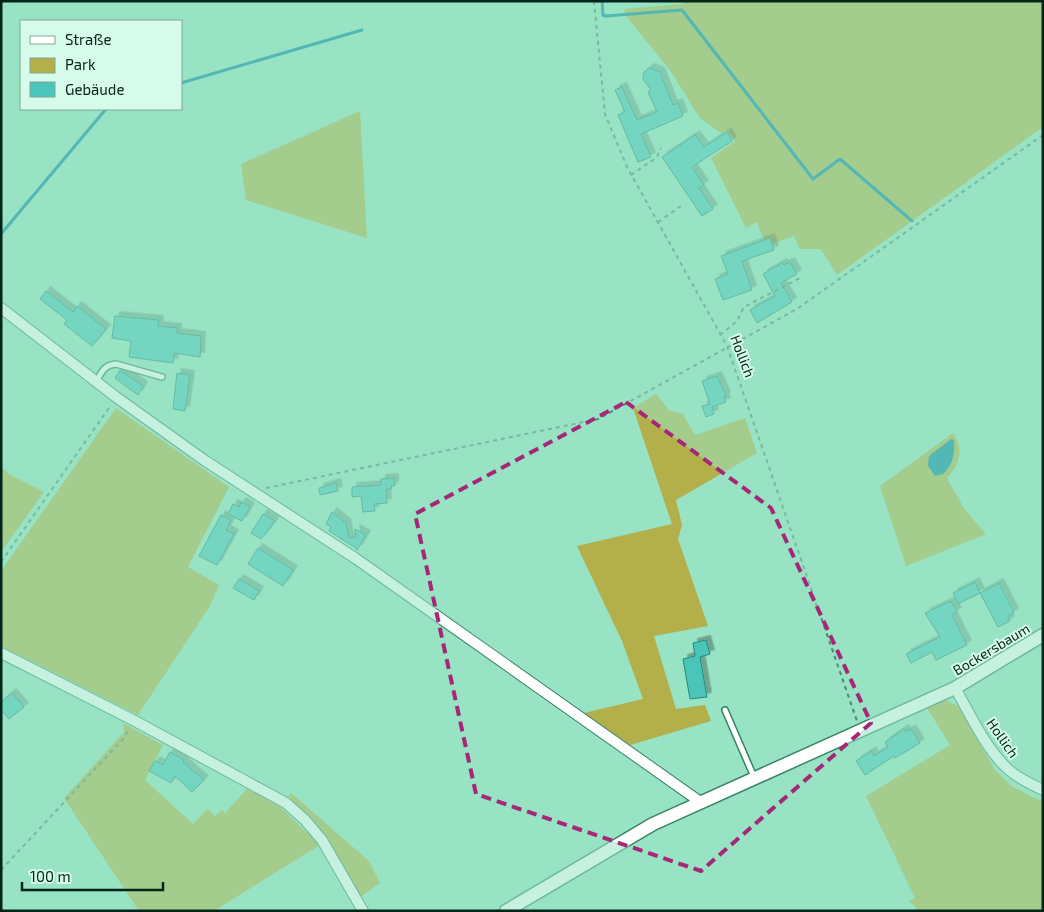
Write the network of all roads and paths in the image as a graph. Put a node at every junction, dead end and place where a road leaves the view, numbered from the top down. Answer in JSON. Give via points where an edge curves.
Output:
{"nodes":[{"id":1,"x":594,"y":1,"type":"edge"},
{"id":2,"x":1043,"y":135,"type":"edge"},
{"id":3,"x":660,"y":148,"type":"dead end"},
{"id":4,"x":632,"y":175,"type":"junction"},
{"id":5,"x":681,"y":206,"type":"dead end"},
{"id":6,"x":658,"y":222,"type":"junction"},
{"id":7,"x":800,"y":278,"type":"dead end"},
{"id":8,"x":1,"y":308,"type":"edge"},
{"id":9,"x":720,"y":335,"type":"junction"},
{"id":10,"x":727,"y":346,"type":"junction"},
{"id":11,"x":162,"y":377,"type":"dead end"},
{"id":12,"x":96,"y":380,"type":"junction"},
{"id":13,"x":116,"y":397,"type":"junction"},
{"id":14,"x":251,"y":491,"type":"junction"},
{"id":15,"x":1,"y":562,"type":"edge"},
{"id":16,"x":1043,"y":634,"type":"edge"},
{"id":17,"x":1,"y":654,"type":"edge"},
{"id":18,"x":955,"y":688,"type":"junction"},
{"id":19,"x":725,"y":710,"type":"dead end"},
{"id":20,"x":135,"y":721,"type":"junction"},
{"id":21,"x":861,"y":730,"type":"junction"},
{"id":22,"x":755,"y":777,"type":"junction"},
{"id":23,"x":1043,"y":790,"type":"edge"},
{"id":24,"x":699,"y":801,"type":"junction"},
{"id":25,"x":1,"y":870,"type":"edge"},
{"id":26,"x":363,"y":911,"type":"edge"},
{"id":27,"x":506,"y":911,"type":"edge"}],
"edges":[{"from":1,"to":4,"type":"path","name":"Hollich","via":[[605,114]]},
{"from":2,"to":10,"type":"path","via":[[797,309]]},
{"from":3,"to":4,"type":"path","via":[[657,157]]},
{"from":4,"to":6,"type":"path","name":"Hollich"},
{"from":5,"to":6,"type":"path"},
{"from":6,"to":9,"type":"path","name":"Hollich"},
{"from":7,"to":9,"type":"path","via":[[744,306],[737,321]]},
{"from":8,"to":12,"type":"street"},
{"from":9,"to":10,"type":"path","name":"Hollich"},
{"from":10,"to":14,"type":"path","via":[[598,419]]},
{"from":10,"to":21,"type":"path","name":"Hollich"},
{"from":11,"to":12,"type":"lane","via":[[109,364]]},
{"from":12,"to":13,"type":"street"},
{"from":13,"to":14,"type":"street"},
{"from":13,"to":15,"type":"path"},
{"from":14,"to":24,"type":"street","via":[[355,558]]},
{"from":16,"to":18,"type":"street","name":"Bockersbaum"},
{"from":17,"to":20,"type":"street"},
{"from":18,"to":21,"type":"street","name":"Bockersbaum"},
{"from":18,"to":23,"type":"street","name":"Hollich","via":[[993,752],[1023,781]]},
{"from":19,"to":22,"type":"lane"},
{"from":20,"to":25,"type":"path","via":[[123,739]]},
{"from":20,"to":26,"type":"street","via":[[286,803],[322,840]]},
{"from":21,"to":22,"type":"street","name":"Bockersbaum"},
{"from":22,"to":24,"type":"street","name":"Bockersbaum"},
{"from":24,"to":27,"type":"street","name":"Bockersbaum","via":[[653,824]]}]}
